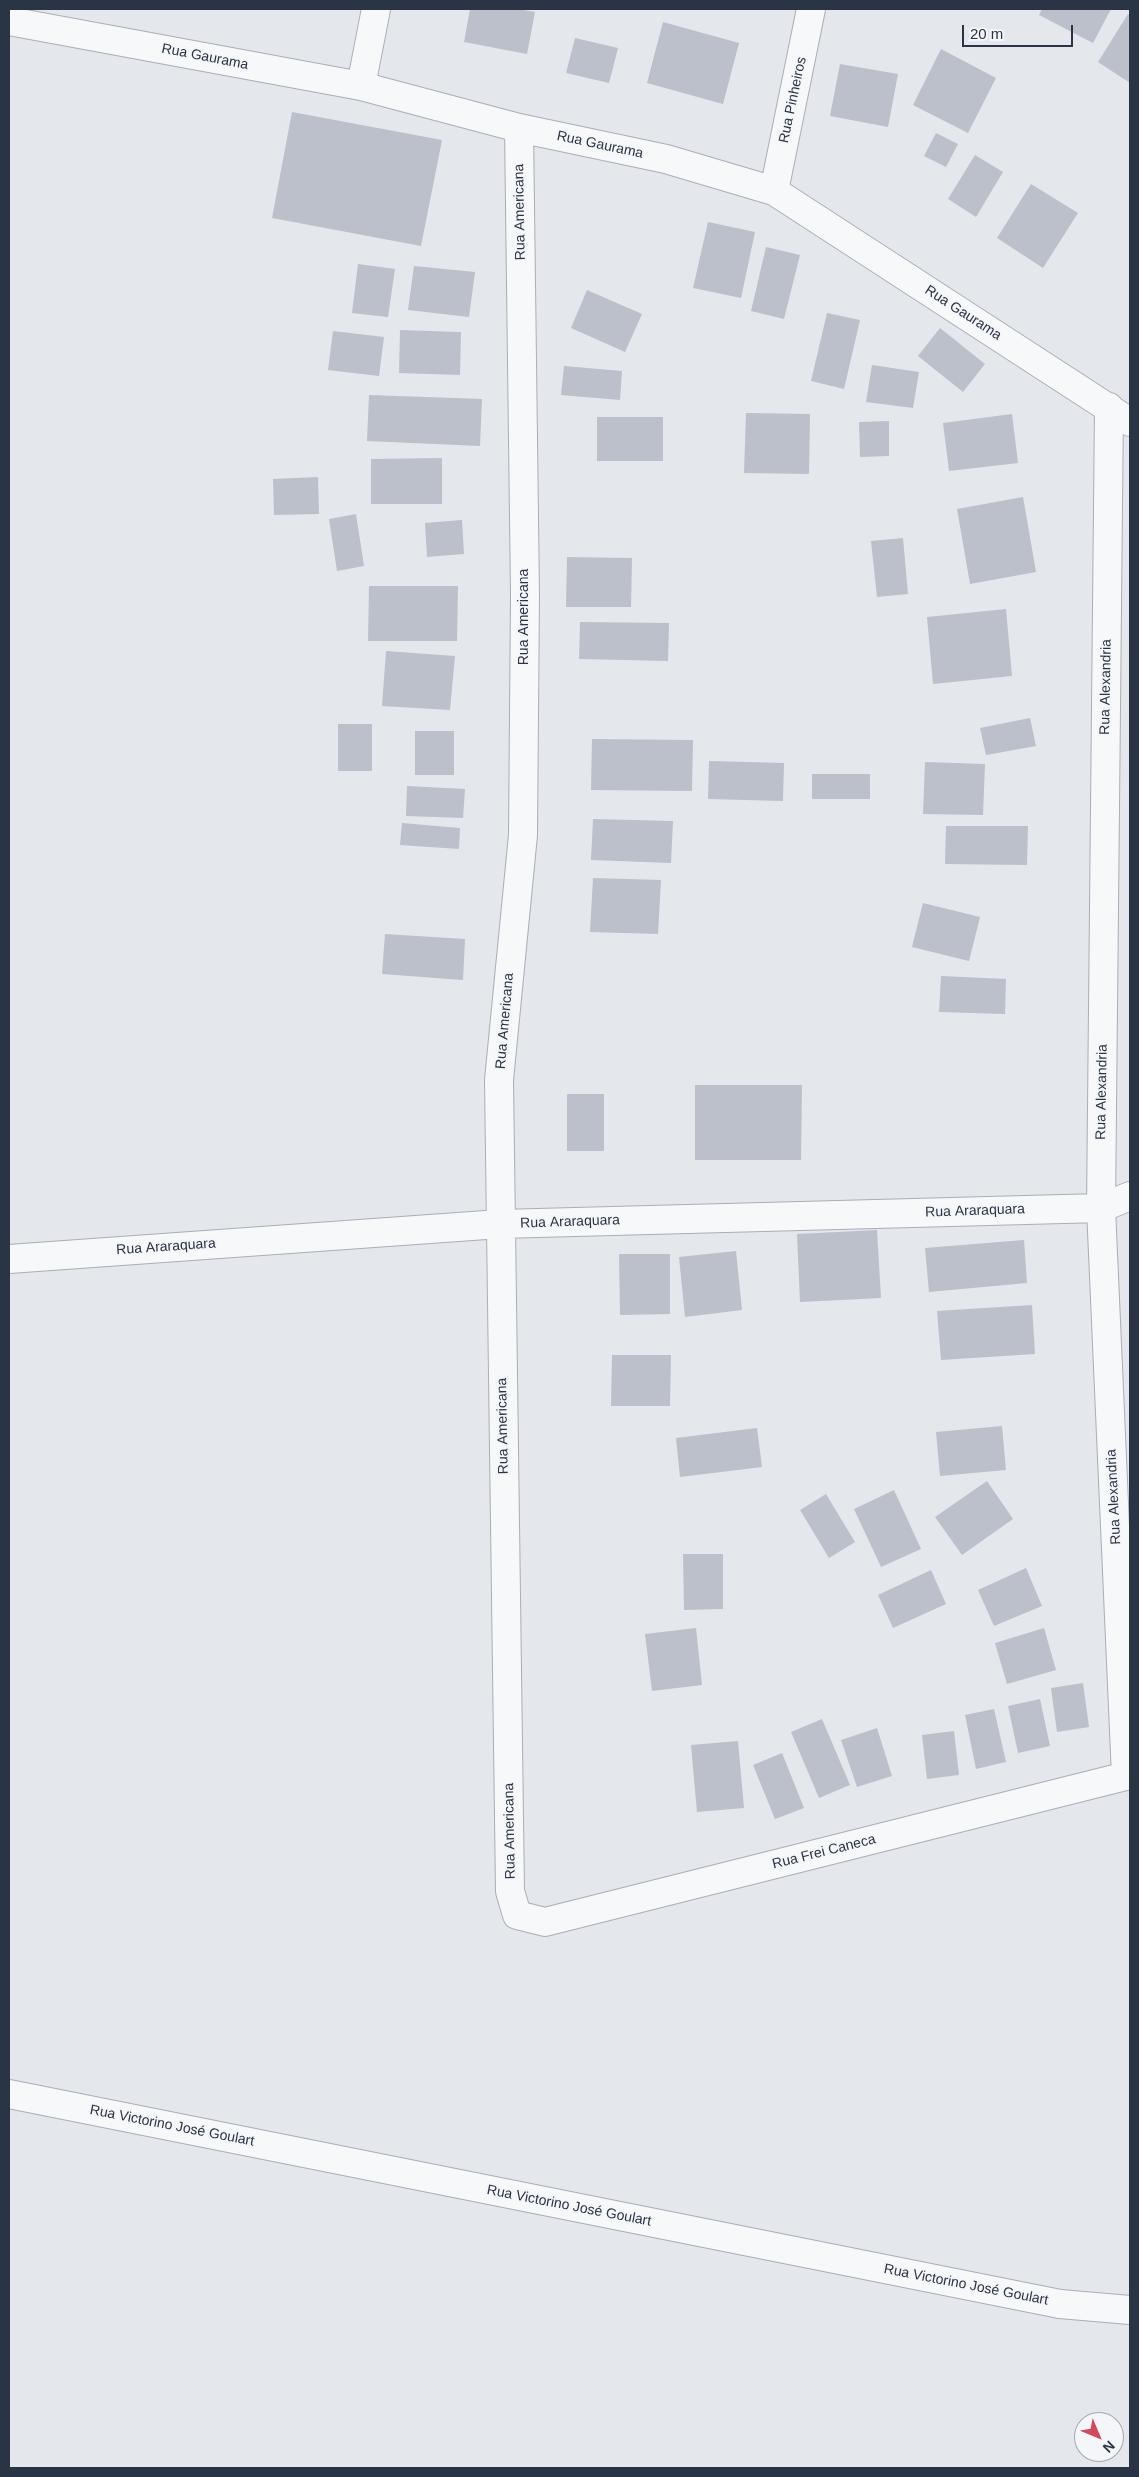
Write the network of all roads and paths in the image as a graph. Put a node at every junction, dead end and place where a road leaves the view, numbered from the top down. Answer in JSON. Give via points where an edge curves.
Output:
{"nodes":[{"id":1,"x":376,"y":9,"type":"edge"},
{"id":2,"x":812,"y":9,"type":"edge"},
{"id":3,"x":9,"y":21,"type":"edge"},
{"id":4,"x":361,"y":86,"type":"junction"},
{"id":5,"x":519,"y":128,"type":"junction"},
{"id":6,"x":774,"y":192,"type":"junction"},
{"id":7,"x":1119,"y":414,"type":"edge"},
{"id":8,"x":1130,"y":1196,"type":"edge"},
{"id":9,"x":1101,"y":1208,"type":"junction"},
{"id":10,"x":500,"y":1224,"type":"junction"},
{"id":11,"x":9,"y":1258,"type":"edge"},
{"id":12,"x":1128,"y":1776,"type":"edge"},
{"id":13,"x":517,"y":1915,"type":"joint"},
{"id":14,"x":9,"y":2094,"type":"edge"},
{"id":15,"x":1130,"y":2310,"type":"edge"}],
"edges":[{"from":1,"to":4,"type":"street"},
{"from":2,"to":6,"type":"street","name":"Rua Pinheiros"},
{"from":3,"to":4,"type":"street","name":"Rua Gaurama"},
{"from":4,"to":5,"type":"street","name":"Rua Gaurama"},
{"from":5,"to":6,"type":"street","name":"Rua Gaurama","via":[[666,159]]},
{"from":5,"to":10,"type":"street","name":"Rua Americana","via":[[525,595],[523,835],[499,1080]]},
{"from":6,"to":7,"type":"street","name":"Rua Gaurama"},
{"from":7,"to":9,"type":"street","name":"Rua Alexandria"},
{"from":8,"to":9,"type":"street","name":"Rua Araraquara"},
{"from":9,"to":10,"type":"street","name":"Rua Araraquara"},
{"from":9,"to":12,"type":"street","name":"Rua Alexandria"},
{"from":10,"to":11,"type":"street","name":"Rua Araraquara"},
{"from":10,"to":13,"type":"street","name":"Rua Americana","via":[[510,1881]]},
{"from":12,"to":13,"type":"street","name":"Rua Frei Caneca","via":[[545,1922]]},
{"from":14,"to":15,"type":"street","name":"Rua Victorino José Goulart","via":[[1060,2304]]}]}
